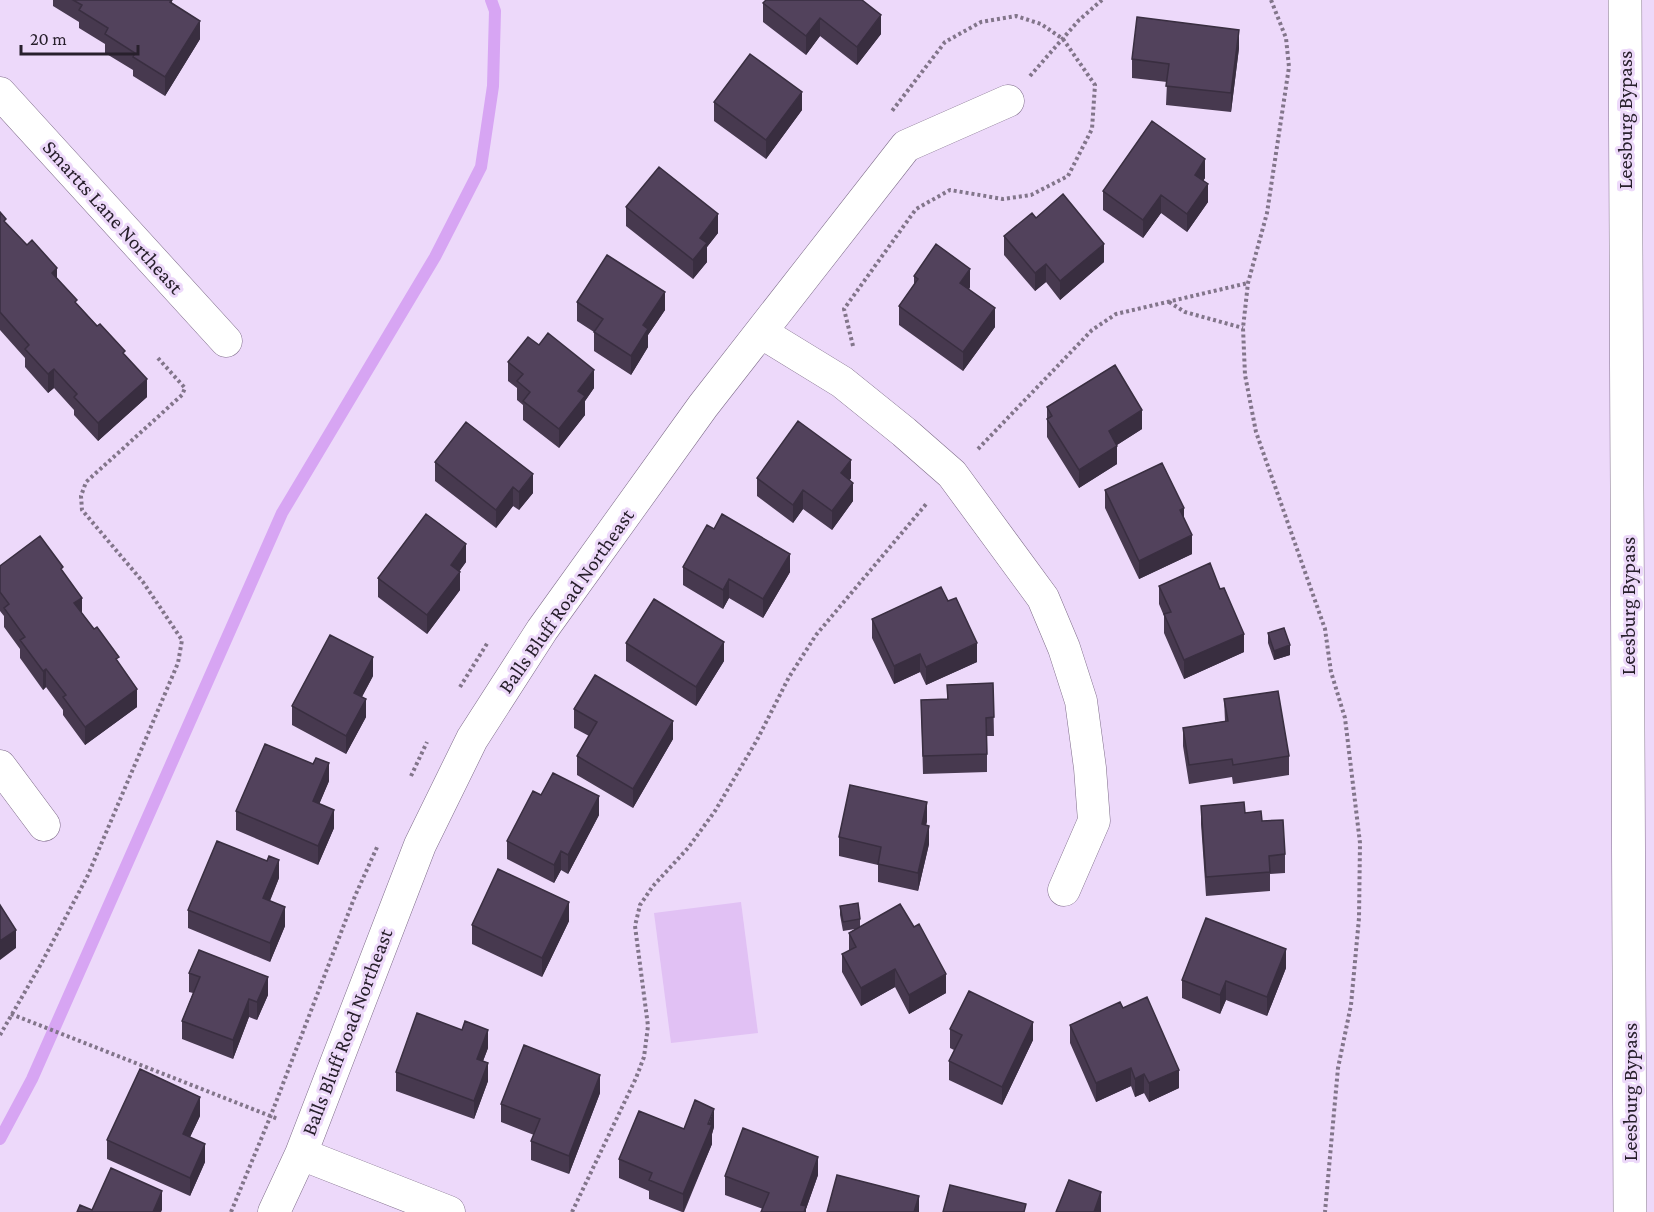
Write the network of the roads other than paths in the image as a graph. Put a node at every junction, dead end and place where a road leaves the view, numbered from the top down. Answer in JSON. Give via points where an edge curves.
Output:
{"nodes":[{"id":1,"x":1625,"y":0,"type":"edge"},
{"id":2,"x":0,"y":93,"type":"edge"},
{"id":3,"x":1008,"y":101,"type":"road end"},
{"id":4,"x":762,"y":333,"type":"junction"},
{"id":5,"x":226,"y":341,"type":"dead end"},
{"id":6,"x":0,"y":766,"type":"edge"},
{"id":7,"x":44,"y":825,"type":"dead end"},
{"id":8,"x":1064,"y":890,"type":"dead end"},
{"id":9,"x":304,"y":1144,"type":"junction"},
{"id":10,"x":274,"y":1212,"type":"edge"},
{"id":11,"x":450,"y":1212,"type":"edge"},
{"id":12,"x":1630,"y":1212,"type":"edge"}],
"edges":[{"from":1,"to":12,"type":"highway","name":"Leesburg Bypass"},
{"from":2,"to":5,"type":"street","name":"Smartts Lane Northeast"},
{"from":3,"to":4,"type":"street","name":"Balls Bluff Road Northeast","via":[[906,146]]},
{"from":4,"to":8,"type":"street","via":[[842,382],[952,474],[1043,598],[1081,701],[1094,820]]},
{"from":4,"to":9,"type":"street","name":"Balls Bluff Road Northeast","via":[[704,406],[549,621],[472,738],[420,846]]},
{"from":6,"to":7,"type":"street"},
{"from":9,"to":10,"type":"street","name":"Balls Bluff Road Northeast"},
{"from":9,"to":11,"type":"street"}]}
